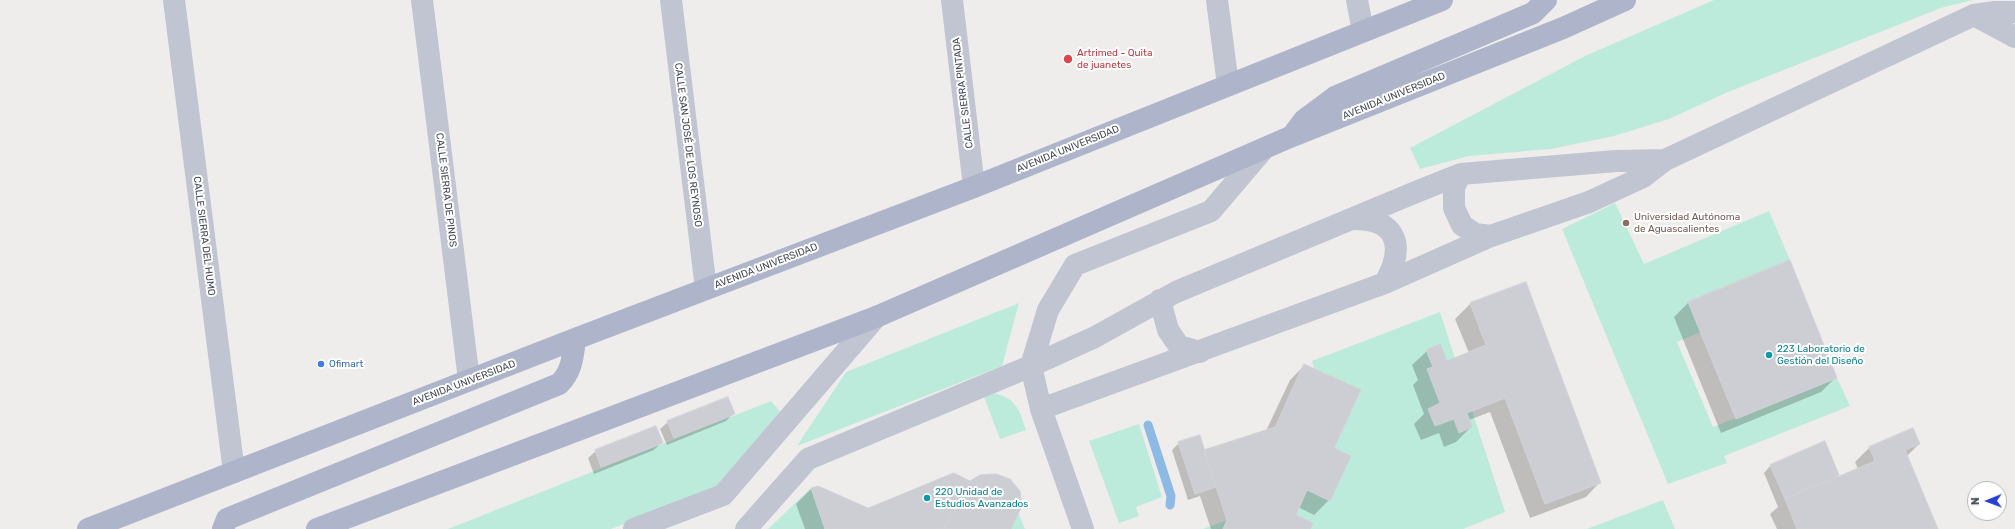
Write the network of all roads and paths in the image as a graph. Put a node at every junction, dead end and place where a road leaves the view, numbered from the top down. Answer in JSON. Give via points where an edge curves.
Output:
{"nodes":[{"id":1,"x":174,"y":0,"type":"edge"},
{"id":2,"x":422,"y":0,"type":"edge"},
{"id":3,"x":671,"y":0,"type":"edge"},
{"id":4,"x":952,"y":0,"type":"edge"},
{"id":5,"x":1217,"y":0,"type":"edge"},
{"id":6,"x":1357,"y":0,"type":"edge"},
{"id":7,"x":1442,"y":0,"type":"edge"},
{"id":8,"x":1546,"y":0,"type":"edge"},
{"id":9,"x":1625,"y":0,"type":"edge"},
{"id":10,"x":2015,"y":12,"type":"edge"},
{"id":11,"x":1974,"y":15,"type":"junction"},
{"id":12,"x":1363,"y":32,"type":"junction"},
{"id":13,"x":2015,"y":37,"type":"edge"},
{"id":14,"x":1228,"y":85,"type":"junction"},
{"id":15,"x":1290,"y":137,"type":"junction"},
{"id":16,"x":1262,"y":151,"type":"junction"},
{"id":17,"x":1665,"y":160,"type":"junction"},
{"id":18,"x":1461,"y":174,"type":"junction"},
{"id":19,"x":974,"y":187,"type":"junction"},
{"id":20,"x":1351,"y":219,"type":"junction"},
{"id":21,"x":1491,"y":236,"type":"junction"},
{"id":22,"x":1385,"y":283,"type":"junction"},
{"id":23,"x":706,"y":289,"type":"junction"},
{"id":24,"x":1160,"y":300,"type":"junction"},
{"id":25,"x":876,"y":317,"type":"junction"},
{"id":26,"x":575,"y":339,"type":"junction"},
{"id":27,"x":1200,"y":352,"type":"junction"},
{"id":28,"x":1031,"y":366,"type":"junction"},
{"id":29,"x":469,"y":380,"type":"junction"},
{"id":30,"x":1041,"y":409,"type":"junction"},
{"id":31,"x":234,"y":472,"type":"junction"},
{"id":32,"x":88,"y":529,"type":"edge"},
{"id":33,"x":223,"y":529,"type":"edge"},
{"id":34,"x":317,"y":529,"type":"edge"},
{"id":35,"x":634,"y":529,"type":"edge"},
{"id":36,"x":746,"y":529,"type":"edge"},
{"id":37,"x":1083,"y":529,"type":"edge"}],
"edges":[{"from":1,"to":31,"type":"street","name":"CALLE SIERRA DEL HUMO"},
{"from":2,"to":29,"type":"street","name":"CALLE SIERRA DE PINOS"},
{"from":3,"to":23,"type":"street","name":"CALLE SAN JOSÉ DE LOS REYNOSO"},
{"from":4,"to":19,"type":"street","name":"CALLE SIERRA PINTADA"},
{"from":5,"to":14,"type":"street"},
{"from":6,"to":12,"type":"street"},
{"from":7,"to":12,"type":"main road","name":"AVENIDA UNIVERSIDAD"},
{"from":8,"to":15,"type":"main road","via":[[1533,13],[1334,97],[1304,120]]},
{"from":9,"to":15,"type":"main road","name":"AVENIDA UNIVERSIDAD","via":[[1563,28]]},
{"from":10,"to":11,"type":"street"},
{"from":11,"to":13,"type":"street"},
{"from":11,"to":17,"type":"street"},
{"from":12,"to":14,"type":"main road","name":"AVENIDA UNIVERSIDAD"},
{"from":14,"to":19,"type":"main road","name":"AVENIDA UNIVERSIDAD"},
{"from":15,"to":16,"type":"main road","name":"AVENIDA UNIVERSIDAD"},
{"from":16,"to":25,"type":"main road","name":"AVENIDA UNIVERSIDAD"},
{"from":16,"to":28,"type":"street","via":[[1211,211],[1075,265],[1048,310]]},
{"from":17,"to":18,"type":"street","via":[[1616,161]]},
{"from":17,"to":21,"type":"street","via":[[1643,177],[1595,199]]},
{"from":18,"to":20,"type":"street"},
{"from":18,"to":21,"type":"street","via":[[1454,187],[1454,208],[1462,225],[1474,234]]},
{"from":19,"to":23,"type":"main road","name":"AVENIDA UNIVERSIDAD"},
{"from":20,"to":22,"type":"street","via":[[1366,218],[1380,222],[1392,233],[1397,249],[1394,267]]},
{"from":20,"to":24,"type":"street"},
{"from":21,"to":22,"type":"street"},
{"from":22,"to":27,"type":"street"},
{"from":23,"to":26,"type":"main road","name":"AVENIDA UNIVERSIDAD"},
{"from":24,"to":27,"type":"street","via":[[1168,330],[1179,346]]},
{"from":24,"to":28,"type":"street","via":[[1096,337]]},
{"from":25,"to":34,"type":"main road","name":"AVENIDA UNIVERSIDAD"},
{"from":25,"to":35,"type":"street","via":[[723,495]]},
{"from":26,"to":29,"type":"main road","name":"AVENIDA UNIVERSIDAD"},
{"from":26,"to":33,"type":"main road","via":[[569,370],[560,384],[227,519]]},
{"from":27,"to":30,"type":"street"},
{"from":28,"to":30,"type":"street"},
{"from":28,"to":36,"type":"street","via":[[808,459]]},
{"from":29,"to":31,"type":"main road","name":"AVENIDA UNIVERSIDAD"},
{"from":30,"to":37,"type":"street"},
{"from":31,"to":32,"type":"main road","name":"AVENIDA UNIVERSIDAD"}]}
